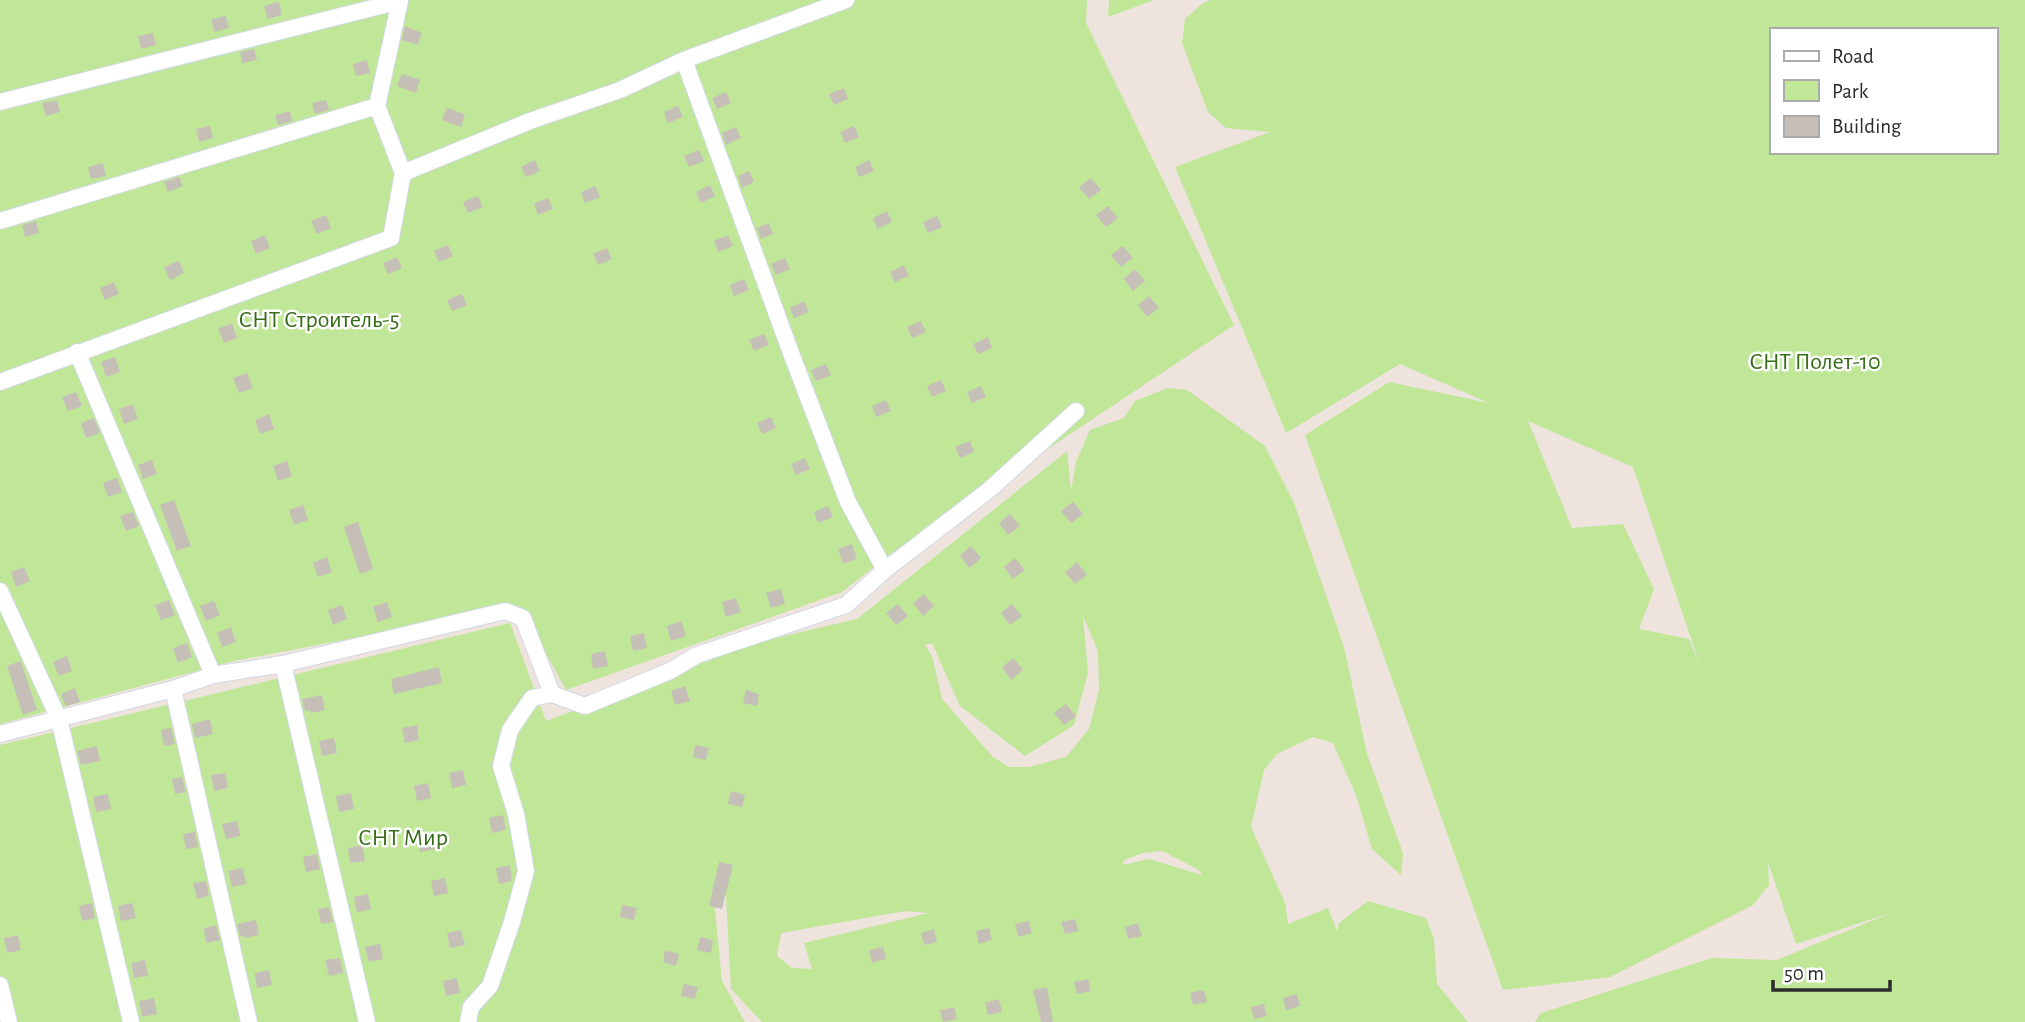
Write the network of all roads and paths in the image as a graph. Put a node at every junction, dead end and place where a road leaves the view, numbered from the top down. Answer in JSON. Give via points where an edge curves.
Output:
{"nodes":[{"id":1,"x":846,"y":0,"type":"edge"},
{"id":2,"x":684,"y":60,"type":"junction"},
{"id":3,"x":0,"y":103,"type":"edge"},
{"id":4,"x":377,"y":106,"type":"junction"},
{"id":5,"x":403,"y":173,"type":"junction"},
{"id":6,"x":0,"y":221,"type":"edge"},
{"id":7,"x":77,"y":352,"type":"junction"},
{"id":8,"x":0,"y":382,"type":"edge"},
{"id":9,"x":1076,"y":411,"type":"dead end"},
{"id":10,"x":885,"y":570,"type":"junction"},
{"id":11,"x":0,"y":591,"type":"edge"},
{"id":12,"x":283,"y":664,"type":"junction"},
{"id":13,"x":213,"y":675,"type":"junction"},
{"id":14,"x":173,"y":689,"type":"junction"},
{"id":15,"x":552,"y":694,"type":"junction"},
{"id":16,"x":59,"y":719,"type":"junction"},
{"id":17,"x":0,"y":734,"type":"edge"},
{"id":18,"x":0,"y":985,"type":"edge"},
{"id":19,"x":9,"y":1022,"type":"edge"},
{"id":20,"x":131,"y":1022,"type":"edge"},
{"id":21,"x":249,"y":1022,"type":"edge"},
{"id":22,"x":367,"y":1022,"type":"edge"},
{"id":23,"x":468,"y":1022,"type":"edge"}],
"edges":[{"from":1,"to":2,"type":"street"},
{"from":2,"to":5,"type":"street","via":[[620,90]]},
{"from":2,"to":10,"type":"street","via":[[843,489]]},
{"from":3,"to":4,"type":"street","via":[[400,1]]},
{"from":4,"to":5,"type":"street"},
{"from":4,"to":6,"type":"street"},
{"from":5,"to":7,"type":"street","via":[[391,238]]},
{"from":7,"to":8,"type":"street"},
{"from":7,"to":13,"type":"street"},
{"from":9,"to":10,"type":"street","via":[[989,490]]},
{"from":10,"to":15,"type":"street","via":[[846,605],[697,655],[585,706]]},
{"from":11,"to":16,"type":"street"},
{"from":12,"to":13,"type":"street"},
{"from":12,"to":15,"type":"street","via":[[505,611],[523,618]]},
{"from":12,"to":22,"type":"street"},
{"from":13,"to":14,"type":"street"},
{"from":14,"to":16,"type":"street"},
{"from":14,"to":21,"type":"street"},
{"from":15,"to":23,"type":"street","via":[[532,698],[510,730],[501,766],[526,871],[490,986],[471,1007]]},
{"from":16,"to":17,"type":"street"},
{"from":16,"to":20,"type":"street"},
{"from":18,"to":19,"type":"street"}]}
